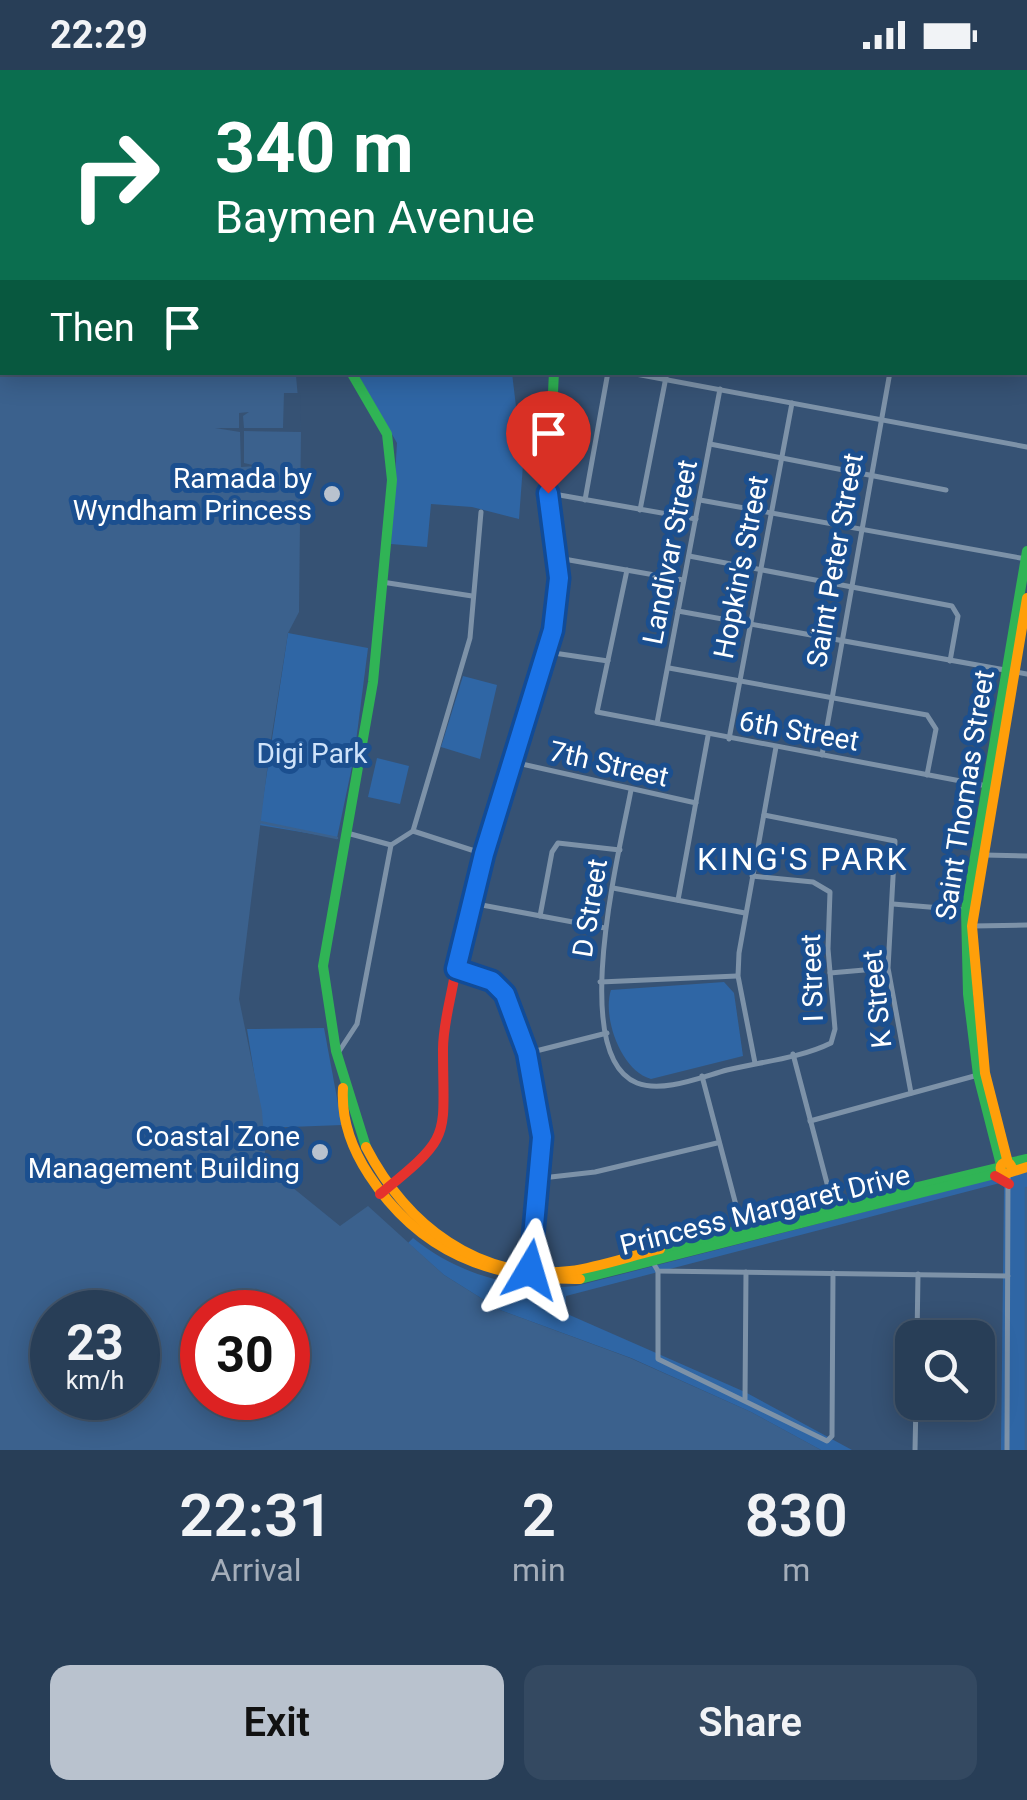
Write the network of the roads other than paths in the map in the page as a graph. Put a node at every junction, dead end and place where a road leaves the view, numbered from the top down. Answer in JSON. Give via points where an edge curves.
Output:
{"nodes":[{"id":1,"x":353,"y":375,"type":"edge"},
{"id":2,"x":554,"y":375,"type":"edge"},
{"id":3,"x":607,"y":375,"type":"edge"},
{"id":4,"x":639,"y":375,"type":"edge"},
{"id":5,"x":667,"y":375,"type":"edge"},
{"id":6,"x":889,"y":375,"type":"edge"},
{"id":7,"x":666,"y":381,"type":"junction"},
{"id":8,"x":720,"y":389,"type":"junction"},
{"id":9,"x":792,"y":402,"type":"junction"},
{"id":10,"x":882,"y":418,"type":"junction"},
{"id":11,"x":710,"y":444,"type":"junction"},
{"id":12,"x":1027,"y":446,"type":"edge"},
{"id":13,"x":782,"y":458,"type":"junction"},
{"id":14,"x":871,"y":475,"type":"junction"},
{"id":15,"x":946,"y":490,"type":"dead end"},
{"id":16,"x":548,"y":493,"type":"junction"},
{"id":17,"x":585,"y":500,"type":"junction"},
{"id":18,"x":700,"y":500,"type":"junction"},
{"id":19,"x":640,"y":510,"type":"junction"},
{"id":20,"x":481,"y":512,"type":"dead end"},
{"id":21,"x":771,"y":513,"type":"junction"},
{"id":22,"x":696,"y":520,"type":"junction"},
{"id":23,"x":861,"y":529,"type":"junction"},
{"id":24,"x":1026,"y":555,"type":"edge"},
{"id":25,"x":689,"y":556,"type":"junction"},
{"id":26,"x":558,"y":558,"type":"junction"},
{"id":27,"x":627,"y":570,"type":"junction"},
{"id":28,"x":761,"y":570,"type":"junction"},
{"id":29,"x":684,"y":580,"type":"junction"},
{"id":30,"x":382,"y":582,"type":"junction"},
{"id":31,"x":851,"y":587,"type":"junction"},
{"id":32,"x":472,"y":596,"type":"junction"},
{"id":33,"x":1027,"y":598,"type":"edge"},
{"id":34,"x":678,"y":611,"type":"junction"},
{"id":35,"x":751,"y":623,"type":"junction"},
{"id":36,"x":841,"y":641,"type":"junction"},
{"id":37,"x":547,"y":652,"type":"junction"},
{"id":38,"x":609,"y":661,"type":"junction"},
{"id":39,"x":950,"y":661,"type":"junction"},
{"id":40,"x":668,"y":668,"type":"junction"},
{"id":41,"x":1010,"y":672,"type":"junction"},
{"id":42,"x":1027,"y":674,"type":"edge"},
{"id":43,"x":740,"y":678,"type":"junction"},
{"id":44,"x":830,"y":697,"type":"junction"},
{"id":45,"x":658,"y":723,"type":"junction"},
{"id":46,"x":708,"y":735,"type":"junction"},
{"id":47,"x":729,"y":739,"type":"junction"},
{"id":48,"x":776,"y":747,"type":"junction"},
{"id":49,"x":822,"y":755,"type":"junction"},
{"id":50,"x":513,"y":762,"type":"junction"},
{"id":51,"x":927,"y":776,"type":"junction"},
{"id":52,"x":989,"y":787,"type":"junction"},
{"id":53,"x":631,"y":790,"type":"junction"},
{"id":54,"x":696,"y":803,"type":"junction"},
{"id":55,"x":764,"y":815,"type":"junction"},
{"id":56,"x":413,"y":831,"type":"junction"},
{"id":57,"x":347,"y":833,"type":"junction"},
{"id":58,"x":391,"y":845,"type":"junction"},
{"id":59,"x":620,"y":850,"type":"junction"},
{"id":60,"x":484,"y":854,"type":"junction"},
{"id":61,"x":981,"y":855,"type":"junction"},
{"id":62,"x":1027,"y":856,"type":"edge"},
{"id":63,"x":752,"y":876,"type":"junction"},
{"id":64,"x":613,"y":888,"type":"junction"},
{"id":65,"x":678,"y":900,"type":"junction"},
{"id":66,"x":471,"y":903,"type":"junction"},
{"id":67,"x":893,"y":904,"type":"junction"},
{"id":68,"x":969,"y":911,"type":"junction"},
{"id":69,"x":745,"y":913,"type":"junction"},
{"id":70,"x":540,"y":916,"type":"junction"},
{"id":71,"x":1027,"y":925,"type":"edge"},
{"id":72,"x":969,"y":926,"type":"junction"},
{"id":73,"x":606,"y":928,"type":"junction"},
{"id":74,"x":888,"y":968,"type":"junction"},
{"id":75,"x":456,"y":969,"type":"junction"},
{"id":76,"x":830,"y":973,"type":"junction"},
{"id":77,"x":738,"y":976,"type":"junction"},
{"id":78,"x":600,"y":982,"type":"junction"},
{"id":79,"x":332,"y":1030,"type":"junction"},
{"id":80,"x":351,"y":1032,"type":"junction"},
{"id":81,"x":607,"y":1032,"type":"junction"},
{"id":82,"x":978,"y":1045,"type":"junction"},
{"id":83,"x":527,"y":1053,"type":"junction"},
{"id":84,"x":793,"y":1054,"type":"junction"},
{"id":85,"x":337,"y":1057,"type":"junction"},
{"id":86,"x":754,"y":1063,"type":"junction"},
{"id":87,"x":978,"y":1075,"type":"junction"},
{"id":88,"x":702,"y":1076,"type":"junction"},
{"id":89,"x":343,"y":1088,"type":"junction"},
{"id":90,"x":911,"y":1094,"type":"junction"},
{"id":91,"x":810,"y":1121,"type":"junction"},
{"id":92,"x":717,"y":1142,"type":"junction"},
{"id":93,"x":1027,"y":1159,"type":"edge"},
{"id":94,"x":1027,"y":1167,"type":"edge"},
{"id":95,"x":1004,"y":1171,"type":"junction"},
{"id":96,"x":375,"y":1173,"type":"junction"},
{"id":97,"x":402,"y":1177,"type":"junction"},
{"id":98,"x":542,"y":1178,"type":"junction"},
{"id":99,"x":383,"y":1192,"type":"junction"},
{"id":100,"x":398,"y":1203,"type":"junction"},
{"id":101,"x":834,"y":1212,"type":"junction"},
{"id":102,"x":742,"y":1229,"type":"junction"},
{"id":103,"x":653,"y":1262,"type":"junction"},
{"id":104,"x":746,"y":1272,"type":"junction"},
{"id":105,"x":833,"y":1274,"type":"junction"},
{"id":106,"x":918,"y":1274,"type":"junction"},
{"id":107,"x":530,"y":1276,"type":"junction"},
{"id":108,"x":1008,"y":1276,"type":"junction"},
{"id":109,"x":917,"y":1320,"type":"edge"},
{"id":110,"x":745,"y":1400,"type":"junction"},
{"id":111,"x":916,"y":1420,"type":"edge"},
{"id":112,"x":915,"y":1450,"type":"edge"},
{"id":113,"x":1007,"y":1450,"type":"edge"}],
"edges":[{"from":1,"to":30,"type":"main road","name":"Princess Margaret Drive","via":[[392,449]]},
{"from":2,"to":16,"type":"main road"},
{"from":3,"to":17,"type":"street"},
{"from":4,"to":7,"type":"street"},
{"from":5,"to":7,"type":"street"},
{"from":6,"to":10,"type":"street","name":"Saint Peter Street"},
{"from":7,"to":8,"type":"street"},
{"from":7,"to":19,"type":"street"},
{"from":8,"to":9,"type":"street"},
{"from":8,"to":11,"type":"street","name":"Landivar Street"},
{"from":9,"to":10,"type":"street"},
{"from":9,"to":13,"type":"street","name":"Hopkin's Street"},
{"from":10,"to":12,"type":"street"},
{"from":10,"to":14,"type":"street","name":"Saint Peter Street"},
{"from":11,"to":13,"type":"street"},
{"from":11,"to":18,"type":"street","name":"Landivar Street"},
{"from":13,"to":14,"type":"street"},
{"from":13,"to":21,"type":"street","name":"Hopkin's Street"},
{"from":14,"to":15,"type":"street"},
{"from":14,"to":23,"type":"street","name":"Saint Peter Street"},
{"from":16,"to":17,"type":"street"},
{"from":16,"to":26,"type":"main road"},
{"from":17,"to":19,"type":"street"},
{"from":18,"to":21,"type":"street"},
{"from":18,"to":22,"type":"street","name":"Landivar Street"},
{"from":19,"to":22,"type":"street"},
{"from":20,"to":32,"type":"street"},
{"from":21,"to":23,"type":"street"},
{"from":21,"to":28,"type":"street","name":"Hopkin's Street"},
{"from":22,"to":25,"type":"street","name":"Landivar Street"},
{"from":23,"to":24,"type":"street"},
{"from":23,"to":31,"type":"street","name":"Saint Peter Street"},
{"from":24,"to":41,"type":"main road","name":"Saint Thomas Street"},
{"from":25,"to":28,"type":"street"},
{"from":25,"to":29,"type":"street","name":"Landivar Street"},
{"from":26,"to":27,"type":"street"},
{"from":26,"to":37,"type":"main road"},
{"from":27,"to":29,"type":"street"},
{"from":27,"to":38,"type":"street"},
{"from":28,"to":31,"type":"street"},
{"from":28,"to":35,"type":"street","name":"Hopkin's Street"},
{"from":29,"to":34,"type":"street","name":"Landivar Street"},
{"from":30,"to":32,"type":"street"},
{"from":30,"to":57,"type":"main road","name":"Princess Margaret Drive"},
{"from":31,"to":36,"type":"street","name":"Saint Peter Street"},
{"from":31,"to":39,"type":"street","via":[[952,606],[958,616]]},
{"from":32,"to":56,"type":"street","via":[[470,638]]},
{"from":33,"to":41,"type":"main road","name":"Saint Thomas Street"},
{"from":34,"to":35,"type":"street"},
{"from":34,"to":40,"type":"street","name":"Landivar Street"},
{"from":35,"to":36,"type":"street"},
{"from":35,"to":43,"type":"street","name":"Hopkin's Street"},
{"from":36,"to":39,"type":"street"},
{"from":36,"to":44,"type":"street","name":"Saint Peter Street"},
{"from":37,"to":38,"type":"street"},
{"from":37,"to":50,"type":"main road"},
{"from":38,"to":45,"type":"street","name":"6th Street","via":[[598,712]]},
{"from":39,"to":41,"type":"street"},
{"from":40,"to":43,"type":"street"},
{"from":40,"to":45,"type":"street","name":"Landivar Street"},
{"from":41,"to":42,"type":"street"},
{"from":41,"to":52,"type":"main road","name":"Saint Thomas Street"},
{"from":43,"to":44,"type":"street"},
{"from":43,"to":47,"type":"street","name":"Hopkin's Street"},
{"from":44,"to":49,"type":"street","name":"Saint Peter Street"},
{"from":44,"to":51,"type":"street","via":[[934,720]]},
{"from":45,"to":46,"type":"street","name":"6th Street"},
{"from":46,"to":47,"type":"street","name":"6th Street"},
{"from":46,"to":54,"type":"street"},
{"from":47,"to":48,"type":"street","name":"6th Street"},
{"from":48,"to":49,"type":"street","name":"6th Street"},
{"from":48,"to":55,"type":"street"},
{"from":49,"to":51,"type":"street","name":"6th Street"},
{"from":50,"to":53,"type":"street","name":"7th Street"},
{"from":50,"to":60,"type":"main road"},
{"from":51,"to":52,"type":"street","name":"6th Street"},
{"from":52,"to":61,"type":"main road","name":"Saint Thomas Street"},
{"from":52,"to":68,"type":"main road","name":"Saint Thomas Street"},
{"from":53,"to":54,"type":"street","name":"7th Street"},
{"from":53,"to":59,"type":"street","name":"D Street"},
{"from":54,"to":65,"type":"street"},
{"from":55,"to":63,"type":"street"},
{"from":55,"to":67,"type":"street","name":"K Street","via":[[894,841]]},
{"from":56,"to":58,"type":"street"},
{"from":56,"to":60,"type":"street"},
{"from":57,"to":58,"type":"street"},
{"from":57,"to":79,"type":"main road","name":"Princess Margaret Drive","via":[[323,952]]},
{"from":58,"to":80,"type":"street"},
{"from":59,"to":64,"type":"street","name":"D Street"},
{"from":59,"to":70,"type":"street","via":[[558,843]]},
{"from":60,"to":66,"type":"main road"},
{"from":61,"to":62,"type":"street"},
{"from":61,"to":68,"type":"main road","name":"Saint Thomas Street"},
{"from":63,"to":69,"type":"street"},
{"from":63,"to":76,"type":"street","name":"I Street","via":[[812,882],[830,892]]},
{"from":64,"to":65,"type":"street"},
{"from":64,"to":73,"type":"street","name":"D Street"},
{"from":65,"to":69,"type":"street"},
{"from":66,"to":70,"type":"street"},
{"from":66,"to":75,"type":"main road"},
{"from":67,"to":68,"type":"street"},
{"from":67,"to":74,"type":"street","name":"K Street"},
{"from":68,"to":72,"type":"main road","name":"Saint Thomas Street"},
{"from":69,"to":77,"type":"street"},
{"from":70,"to":73,"type":"street"},
{"from":71,"to":72,"type":"street"},
{"from":72,"to":82,"type":"main road","name":"Saint Thomas Street"},
{"from":73,"to":78,"type":"street","name":"D Street"},
{"from":74,"to":76,"type":"street"},
{"from":74,"to":90,"type":"street","name":"K Street"},
{"from":75,"to":83,"type":"street","via":[[492,981],[505,994]]},
{"from":75,"to":97,"type":"main road","via":[[443,1046],[444,1126],[430,1152]]},
{"from":76,"to":84,"type":"street","name":"I Street","via":[[834,1036],[825,1046]]},
{"from":77,"to":78,"type":"street"},
{"from":77,"to":86,"type":"street"},
{"from":78,"to":81,"type":"street","name":"D Street"},
{"from":79,"to":80,"type":"street"},
{"from":79,"to":85,"type":"main road","name":"Princess Margaret Drive"},
{"from":80,"to":85,"type":"street"},
{"from":81,"to":83,"type":"street"},
{"from":81,"to":88,"type":"street","name":"D Street","via":[[623,1075],[634,1082]]},
{"from":82,"to":87,"type":"main road","name":"Saint Thomas Street"},
{"from":82,"to":95,"type":"main road","name":"Saint Thomas Street"},
{"from":83,"to":98,"type":"street"},
{"from":84,"to":86,"type":"street","name":"I Street"},
{"from":84,"to":91,"type":"street"},
{"from":85,"to":89,"type":"main road","name":"Princess Margaret Drive"},
{"from":86,"to":88,"type":"street","name":"I Street"},
{"from":87,"to":90,"type":"street"},
{"from":87,"to":95,"type":"main road","name":"Saint Thomas Street"},
{"from":88,"to":92,"type":"street"},
{"from":89,"to":96,"type":"main road","name":"Princess Margaret Drive"},
{"from":89,"to":99,"type":"main road","name":"Princess Margaret Drive","via":[[352,1142]]},
{"from":90,"to":91,"type":"street"},
{"from":91,"to":101,"type":"street"},
{"from":92,"to":98,"type":"street"},
{"from":92,"to":102,"type":"street"},
{"from":93,"to":95,"type":"main road","name":"Princess Margaret Drive"},
{"from":94,"to":95,"type":"main road","name":"Princess Margaret Drive"},
{"from":95,"to":101,"type":"main road","name":"Princess Margaret Drive"},
{"from":95,"to":108,"type":"street"},
{"from":96,"to":97,"type":"main road","via":[[387,1180]]},
{"from":96,"to":99,"type":"main road","name":"Princess Margaret Drive"},
{"from":97,"to":99,"type":"main road"},
{"from":97,"to":100,"type":"main road","via":[[394,1190]]},
{"from":98,"to":107,"type":"street"},
{"from":99,"to":100,"type":"main road","name":"Princess Margaret Drive"},
{"from":99,"to":107,"type":"main road","name":"Princess Margaret Drive","via":[[408,1227],[449,1256],[484,1270]]},
{"from":100,"to":107,"type":"main road","name":"Princess Margaret Drive","via":[[468,1254]]},
{"from":101,"to":102,"type":"main road","name":"Princess Margaret Drive"},
{"from":101,"to":103,"type":"main road","name":"Princess Margaret Drive"},
{"from":102,"to":103,"type":"main road","name":"Princess Margaret Drive"},
{"from":103,"to":104,"type":"street"},
{"from":103,"to":107,"type":"main road","name":"Princess Margaret Drive","via":[[580,1280]]},
{"from":103,"to":110,"type":"street","via":[[658,1360]]},
{"from":104,"to":105,"type":"street"},
{"from":104,"to":110,"type":"street"},
{"from":105,"to":106,"type":"street"},
{"from":105,"to":110,"type":"street","via":[[832,1436],[828,1441]]},
{"from":106,"to":108,"type":"street"},
{"from":106,"to":109,"type":"street"},
{"from":108,"to":113,"type":"street"},
{"from":111,"to":112,"type":"street"}]}
